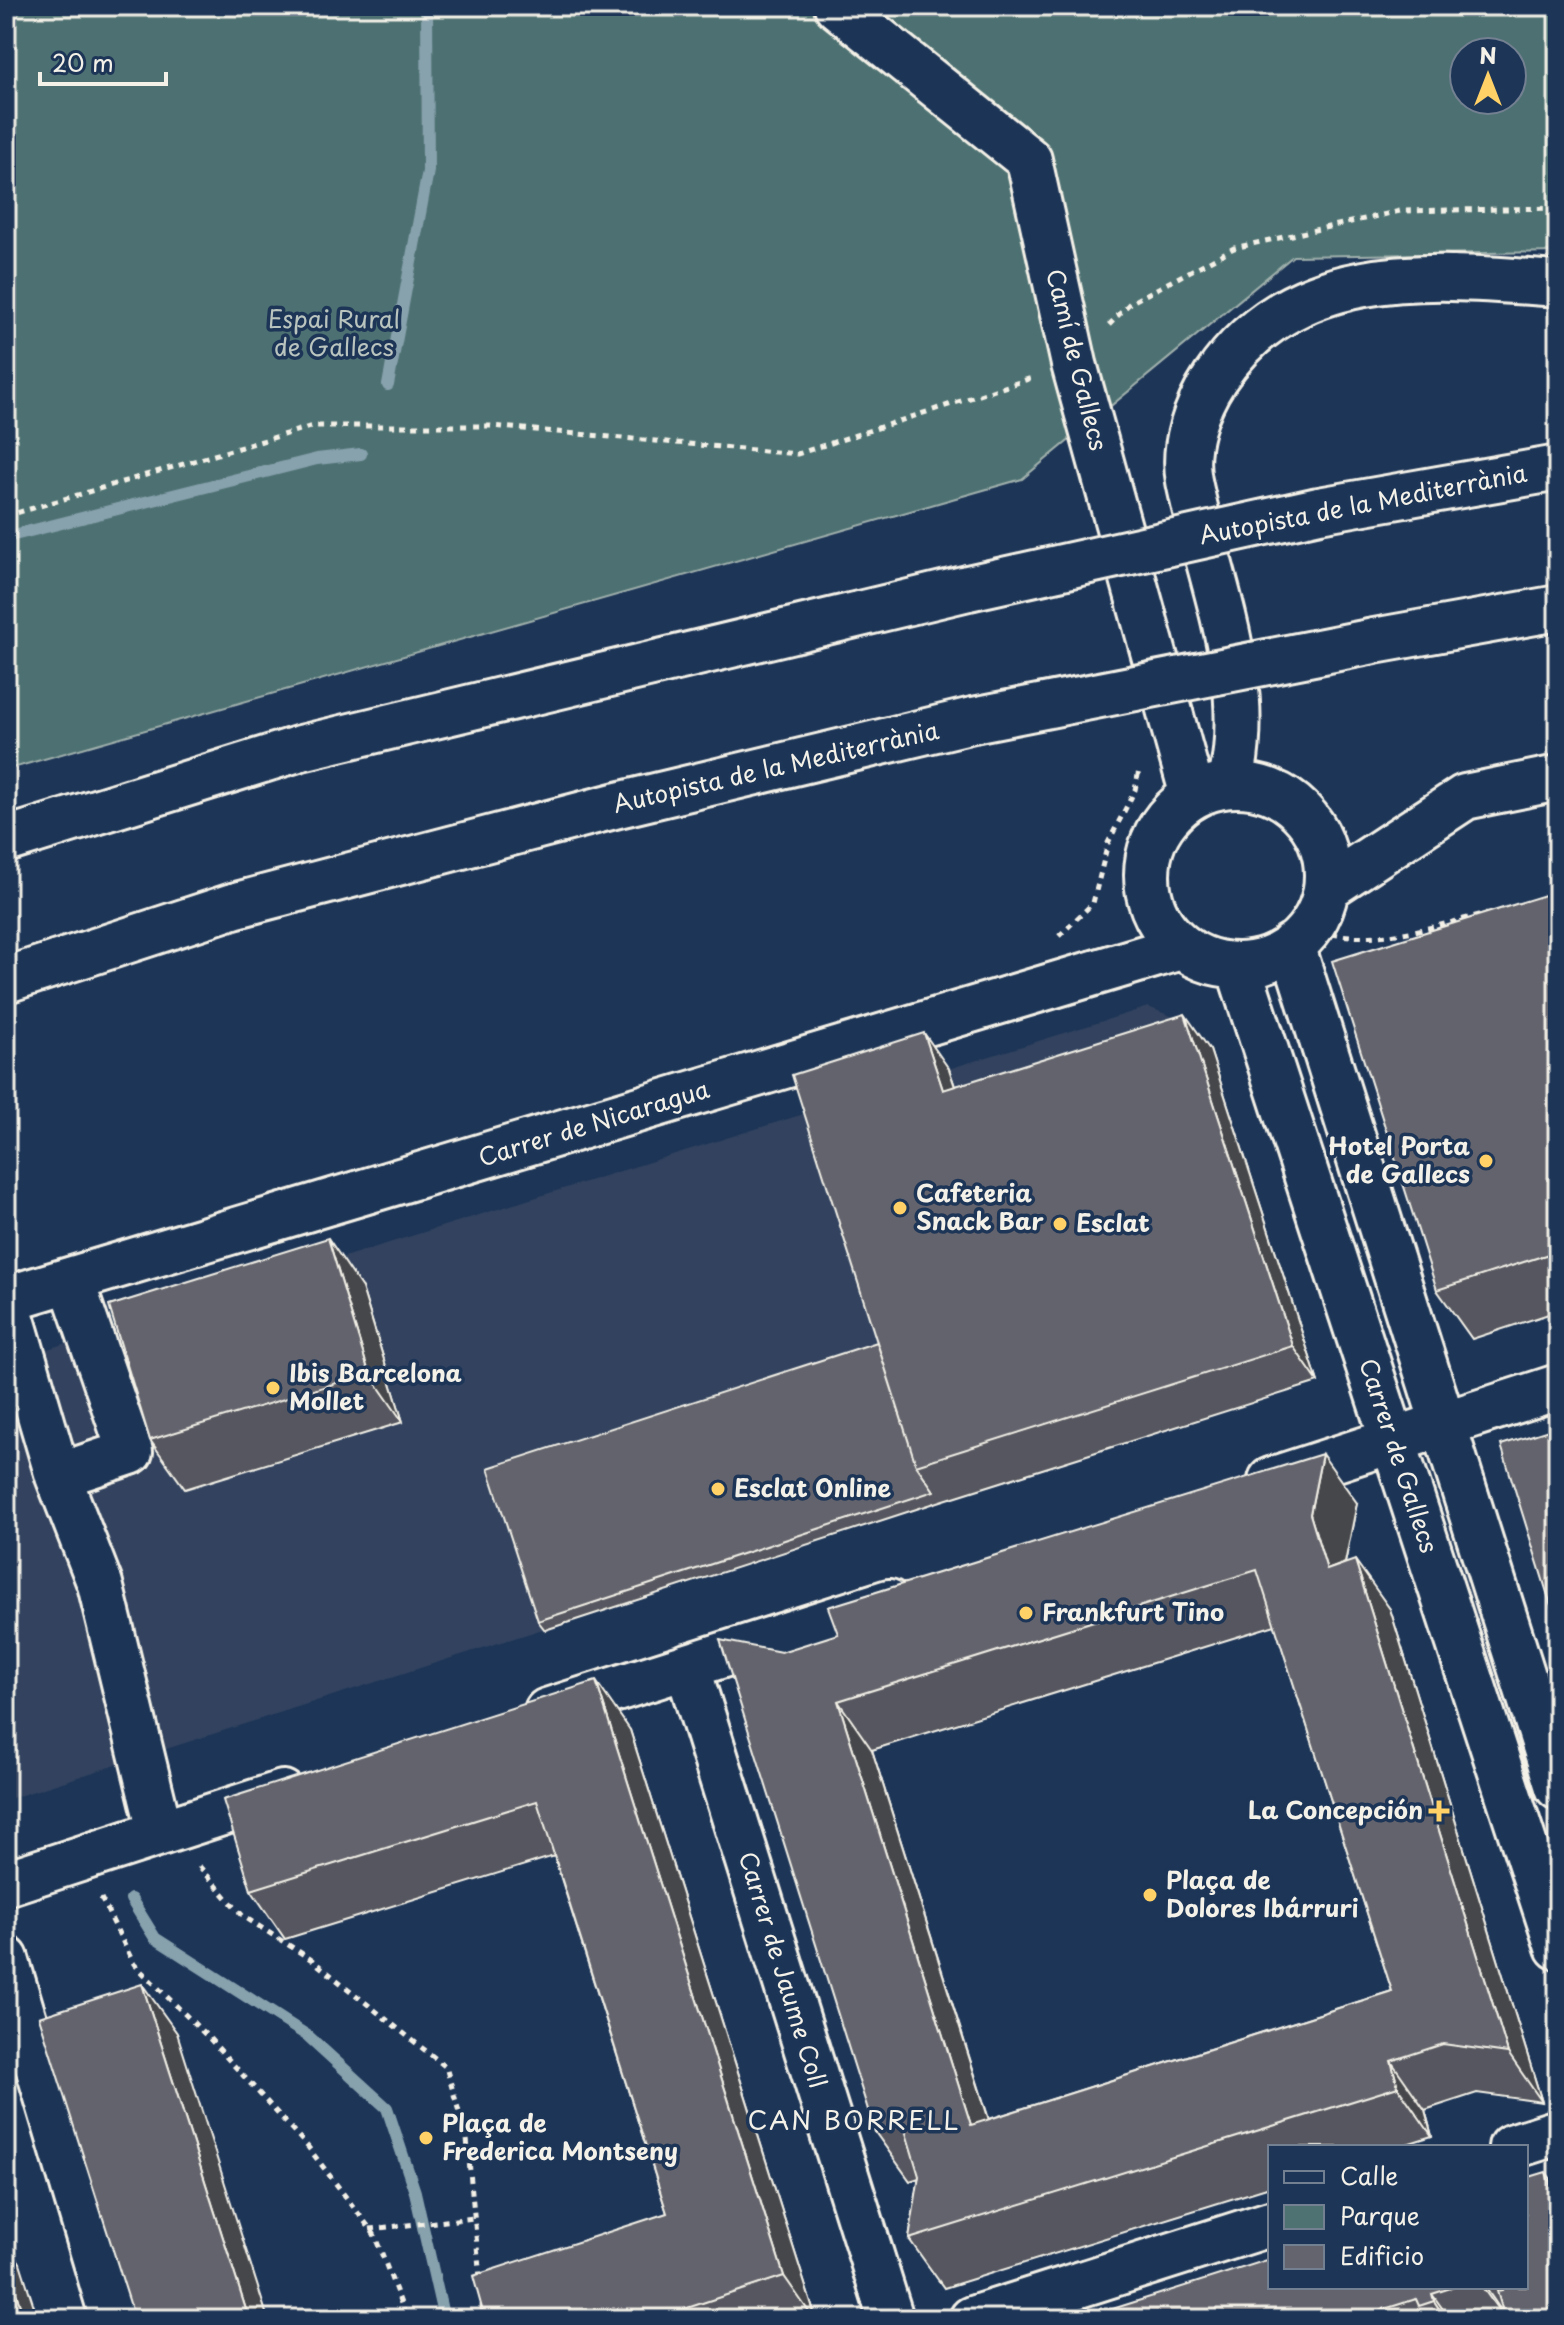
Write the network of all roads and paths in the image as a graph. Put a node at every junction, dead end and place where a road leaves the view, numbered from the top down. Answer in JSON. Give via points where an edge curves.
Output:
{"nodes":[{"id":1,"x":837,"y":6,"type":"edge"},
{"id":2,"x":1558,"y":208,"type":"edge"},
{"id":3,"x":1558,"y":284,"type":"edge"},
{"id":4,"x":1074,"y":364,"type":"junction"},
{"id":5,"x":1558,"y":468,"type":"edge"},
{"id":6,"x":6,"y":516,"type":"edge"},
{"id":7,"x":1558,"y":608,"type":"edge"},
{"id":8,"x":1143,"y":756,"type":"dead end"},
{"id":9,"x":1558,"y":778,"type":"edge"},
{"id":10,"x":1212,"y":790,"type":"junction"},
{"id":11,"x":6,"y":840,"type":"edge"},
{"id":12,"x":1328,"y":887,"type":"junction"},
{"id":13,"x":1499,"y":910,"type":"edge"},
{"id":14,"x":1411,"y":933,"type":"junction"},
{"id":15,"x":1300,"y":937,"type":"junction"},
{"id":16,"x":1049,"y":939,"type":"dead end"},
{"id":17,"x":1398,"y":940,"type":"edge"},
{"id":18,"x":1181,"y":947,"type":"junction"},
{"id":19,"x":1238,"y":965,"type":"junction"},
{"id":20,"x":6,"y":980,"type":"edge"},
{"id":21,"x":71,"y":1280,"type":"junction"},
{"id":22,"x":6,"y":1299,"type":"edge"},
{"id":23,"x":99,"y":1364,"type":"junction"},
{"id":24,"x":32,"y":1386,"type":"junction"},
{"id":25,"x":1558,"y":1387,"type":"edge"},
{"id":26,"x":1445,"y":1423,"type":"junction"},
{"id":27,"x":1393,"y":1441,"type":"junction"},
{"id":28,"x":58,"y":1476,"type":"junction"},
{"id":29,"x":1232,"y":1493,"type":"edge"},
{"id":30,"x":928,"y":1589,"type":"edge"},
{"id":31,"x":687,"y":1666,"type":"junction"},
{"id":32,"x":507,"y":1723,"type":"edge"},
{"id":33,"x":326,"y":1779,"type":"edge"},
{"id":34,"x":1558,"y":1787,"type":"edge"},
{"id":35,"x":160,"y":1831,"type":"junction"},
{"id":36,"x":194,"y":1859,"type":"dead end"},
{"id":37,"x":6,"y":1883,"type":"edge"},
{"id":38,"x":97,"y":1890,"type":"dead end"},
{"id":39,"x":1558,"y":1947,"type":"edge"},
{"id":40,"x":6,"y":1959,"type":"edge"},
{"id":41,"x":1558,"y":2132,"type":"edge"},
{"id":42,"x":1517,"y":2145,"type":"edge"},
{"id":43,"x":474,"y":2218,"type":"junction"},
{"id":44,"x":1268,"y":2225,"type":"edge"},
{"id":45,"x":370,"y":2229,"type":"junction"},
{"id":46,"x":480,"y":2281,"type":"edge"},
{"id":47,"x":481,"y":2297,"type":"edge"},
{"id":48,"x":113,"y":2319,"type":"edge"},
{"id":49,"x":407,"y":2319,"type":"edge"},
{"id":50,"x":483,"y":2319,"type":"edge"},
{"id":51,"x":891,"y":2319,"type":"edge"},
{"id":52,"x":972,"y":2319,"type":"edge"}],
"edges":[{"from":1,"to":4,"type":"main road","name":"Camí de Gallecs","via":[[1029,160]]},
{"from":2,"to":4,"type":"path","via":[[1400,211],[1234,248],[1130,303]]},
{"from":3,"to":10,"type":"main road","via":[[1417,278],[1324,292],[1281,312],[1223,365],[1192,426],[1188,478],[1236,679],[1239,751]]},
{"from":4,"to":6,"type":"path","via":[[797,454],[477,425],[313,426]]},
{"from":4,"to":10,"type":"main road","name":"Camí de Gallecs"},
{"from":5,"to":11,"type":"main road","name":"Autopista de la Mediterrània","bridge":true,"via":[[1319,510],[968,588],[301,748]]},
{"from":7,"to":20,"type":"main road","name":"Autopista de la Mediterrània","bridge":true,"via":[[973,720],[618,805],[233,906]]},
{"from":8,"to":16,"type":"path","via":[[1135,790],[1108,843],[1093,903],[1060,936]]},
{"from":9,"to":12,"type":"main road","via":[[1465,797]]},
{"from":10,"to":12,"type":"main road","via":[[1274,792],[1303,811],[1326,853]]},
{"from":10,"to":18,"type":"main road","via":[[1162,824],[1149,852],[1146,882],[1154,913]]},
{"from":12,"to":15,"type":"main road","via":[[1319,917]]},
{"from":13,"to":14,"type":"path"},
{"from":14,"to":15,"type":"path"},
{"from":14,"to":17,"type":"path"},
{"from":15,"to":19,"type":"main road","via":[[1266,962]]},
{"from":15,"to":26,"type":"main road"},
{"from":18,"to":19,"type":"main road"},
{"from":18,"to":21,"type":"main road","name":"Carrer de Nicaragua"},
{"from":19,"to":27,"type":"main road","name":"Carrer de Gallecs"},
{"from":21,"to":22,"type":"main road","name":"Carrer de Nicaragua"},
{"from":21,"to":23,"type":"main road"},
{"from":22,"to":24,"type":"main road"},
{"from":23,"to":24,"type":"main road"},
{"from":23,"to":28,"type":"main road","via":[[130,1452]]},
{"from":24,"to":28,"type":"main road"},
{"from":25,"to":26,"type":"main road"},
{"from":26,"to":27,"type":"main road"},
{"from":26,"to":34,"type":"main road"},
{"from":27,"to":29,"type":"main road"},
{"from":27,"to":39,"type":"main road","name":"Carrer de Gallecs"},
{"from":28,"to":35,"type":"main road","via":[[100,1584]]},
{"from":30,"to":31,"type":"main road"},
{"from":31,"to":32,"type":"main road"},
{"from":31,"to":51,"type":"main road","name":"Carrer de Jaume Coll"},
{"from":33,"to":35,"type":"main road"},
{"from":35,"to":37,"type":"main road"},
{"from":36,"to":43,"type":"path","via":[[243,1916],[312,1960],[446,2067],[467,2139]]},
{"from":38,"to":45,"type":"path","via":[[134,1964],[308,2147]]},
{"from":40,"to":48,"type":"main road"},
{"from":41,"to":42,"type":"main road"},
{"from":43,"to":45,"type":"path"},
{"from":43,"to":46,"type":"path"},
{"from":44,"to":52,"type":"main road"},
{"from":45,"to":49,"type":"path"},
{"from":47,"to":50,"type":"path"}]}
